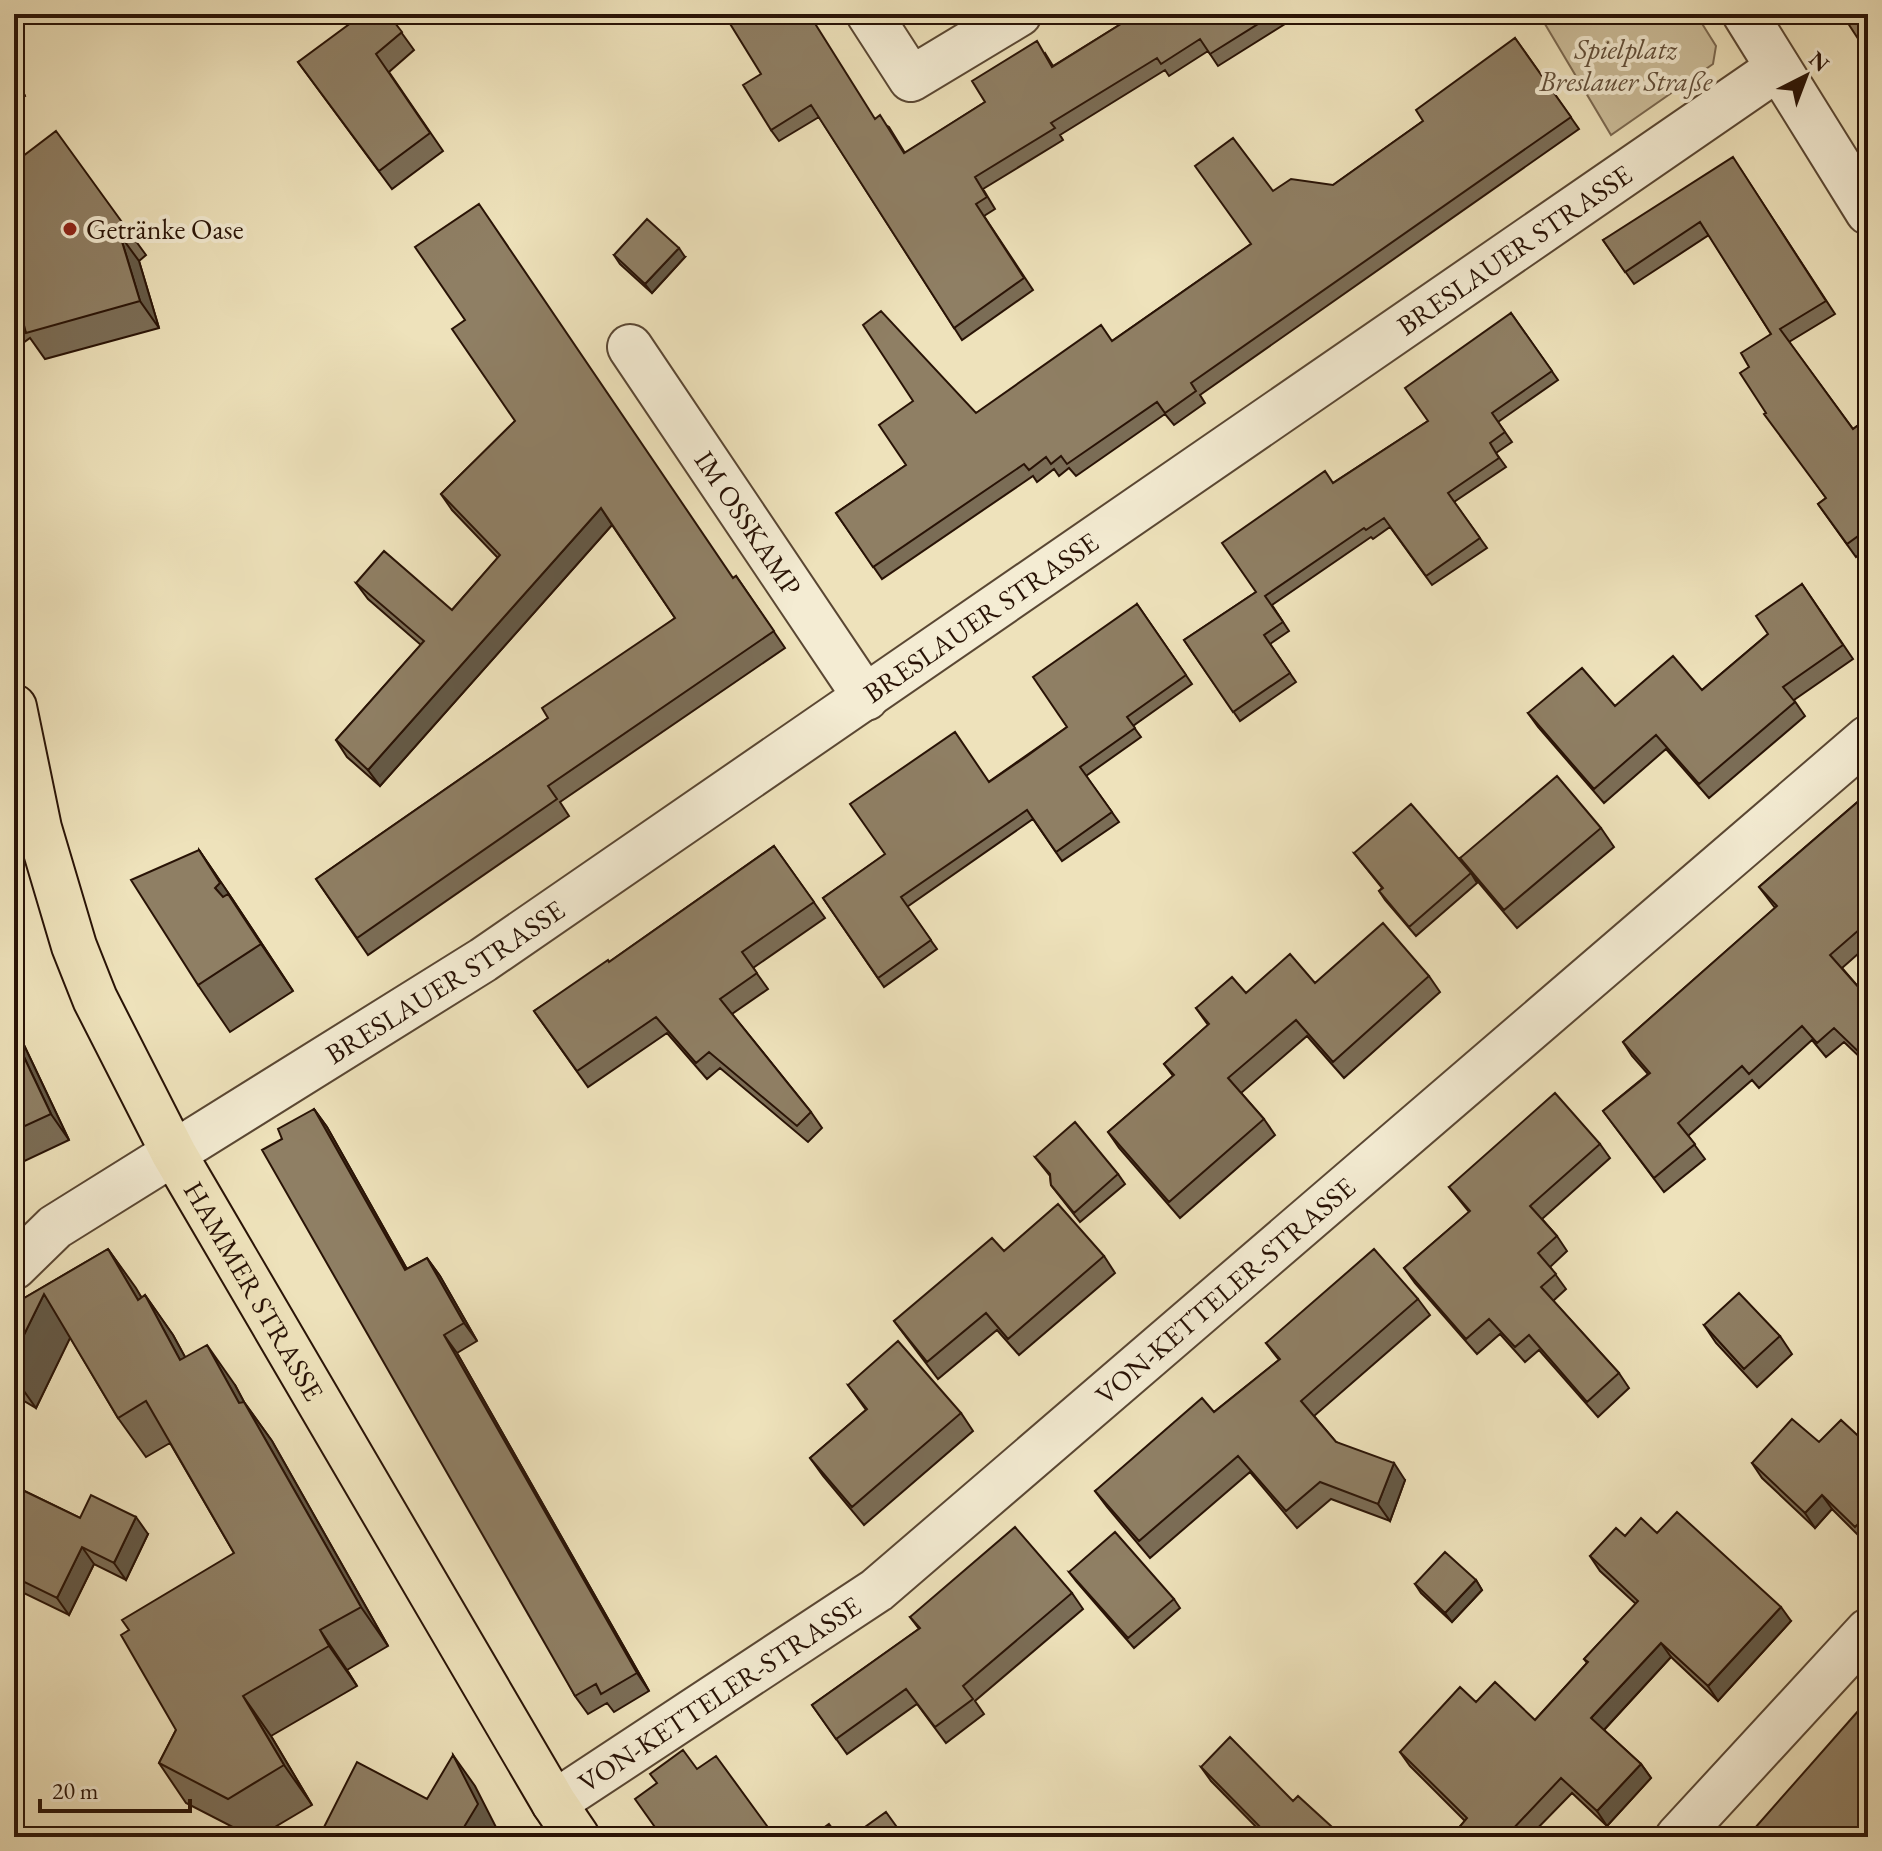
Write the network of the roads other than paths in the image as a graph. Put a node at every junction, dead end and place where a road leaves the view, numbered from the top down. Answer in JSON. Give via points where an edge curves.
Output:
{"nodes":[{"id":1,"x":869,"y":14,"type":"edge"},
{"id":2,"x":1019,"y":14,"type":"edge"},
{"id":3,"x":1745,"y":14,"type":"edge"},
{"id":4,"x":1778,"y":68,"type":"junction"},
{"id":5,"x":1868,"y":212,"type":"edge"},
{"id":6,"x":630,"y":347,"type":"dead end"},
{"id":7,"x":866,"y":698,"type":"junction"},
{"id":8,"x":14,"y":707,"type":"edge"},
{"id":9,"x":1868,"y":738,"type":"edge"},
{"id":10,"x":174,"y":1154,"type":"junction"},
{"id":11,"x":14,"y":1267,"type":"edge"},
{"id":12,"x":1868,"y":1631,"type":"edge"},
{"id":13,"x":565,"y":1820,"type":"edge"},
{"id":14,"x":1678,"y":1837,"type":"edge"}],
"edges":[{"from":1,"to":2,"type":"street","via":[[911,79]]},
{"from":3,"to":4,"type":"street"},
{"from":4,"to":5,"type":"street"},
{"from":4,"to":7,"type":"street","name":"BRESLAUER STRASSE"},
{"from":6,"to":7,"type":"street","name":"IM OSSKAMP"},
{"from":7,"to":10,"type":"street","name":"BRESLAUER STRASSE","via":[[483,960]]},
{"from":8,"to":10,"type":"main road","name":"HAMMER STRASSE","via":[[39,828],[74,946],[95,999]]},
{"from":9,"to":13,"type":"street","name":"VON-KETTELER-STRASSE","via":[[877,1590]]},
{"from":10,"to":11,"type":"street","name":"BRESLAUER STRASSE","via":[[55,1227]]},
{"from":10,"to":13,"type":"main road","name":"HAMMER STRASSE"},
{"from":12,"to":14,"type":"street"}]}
